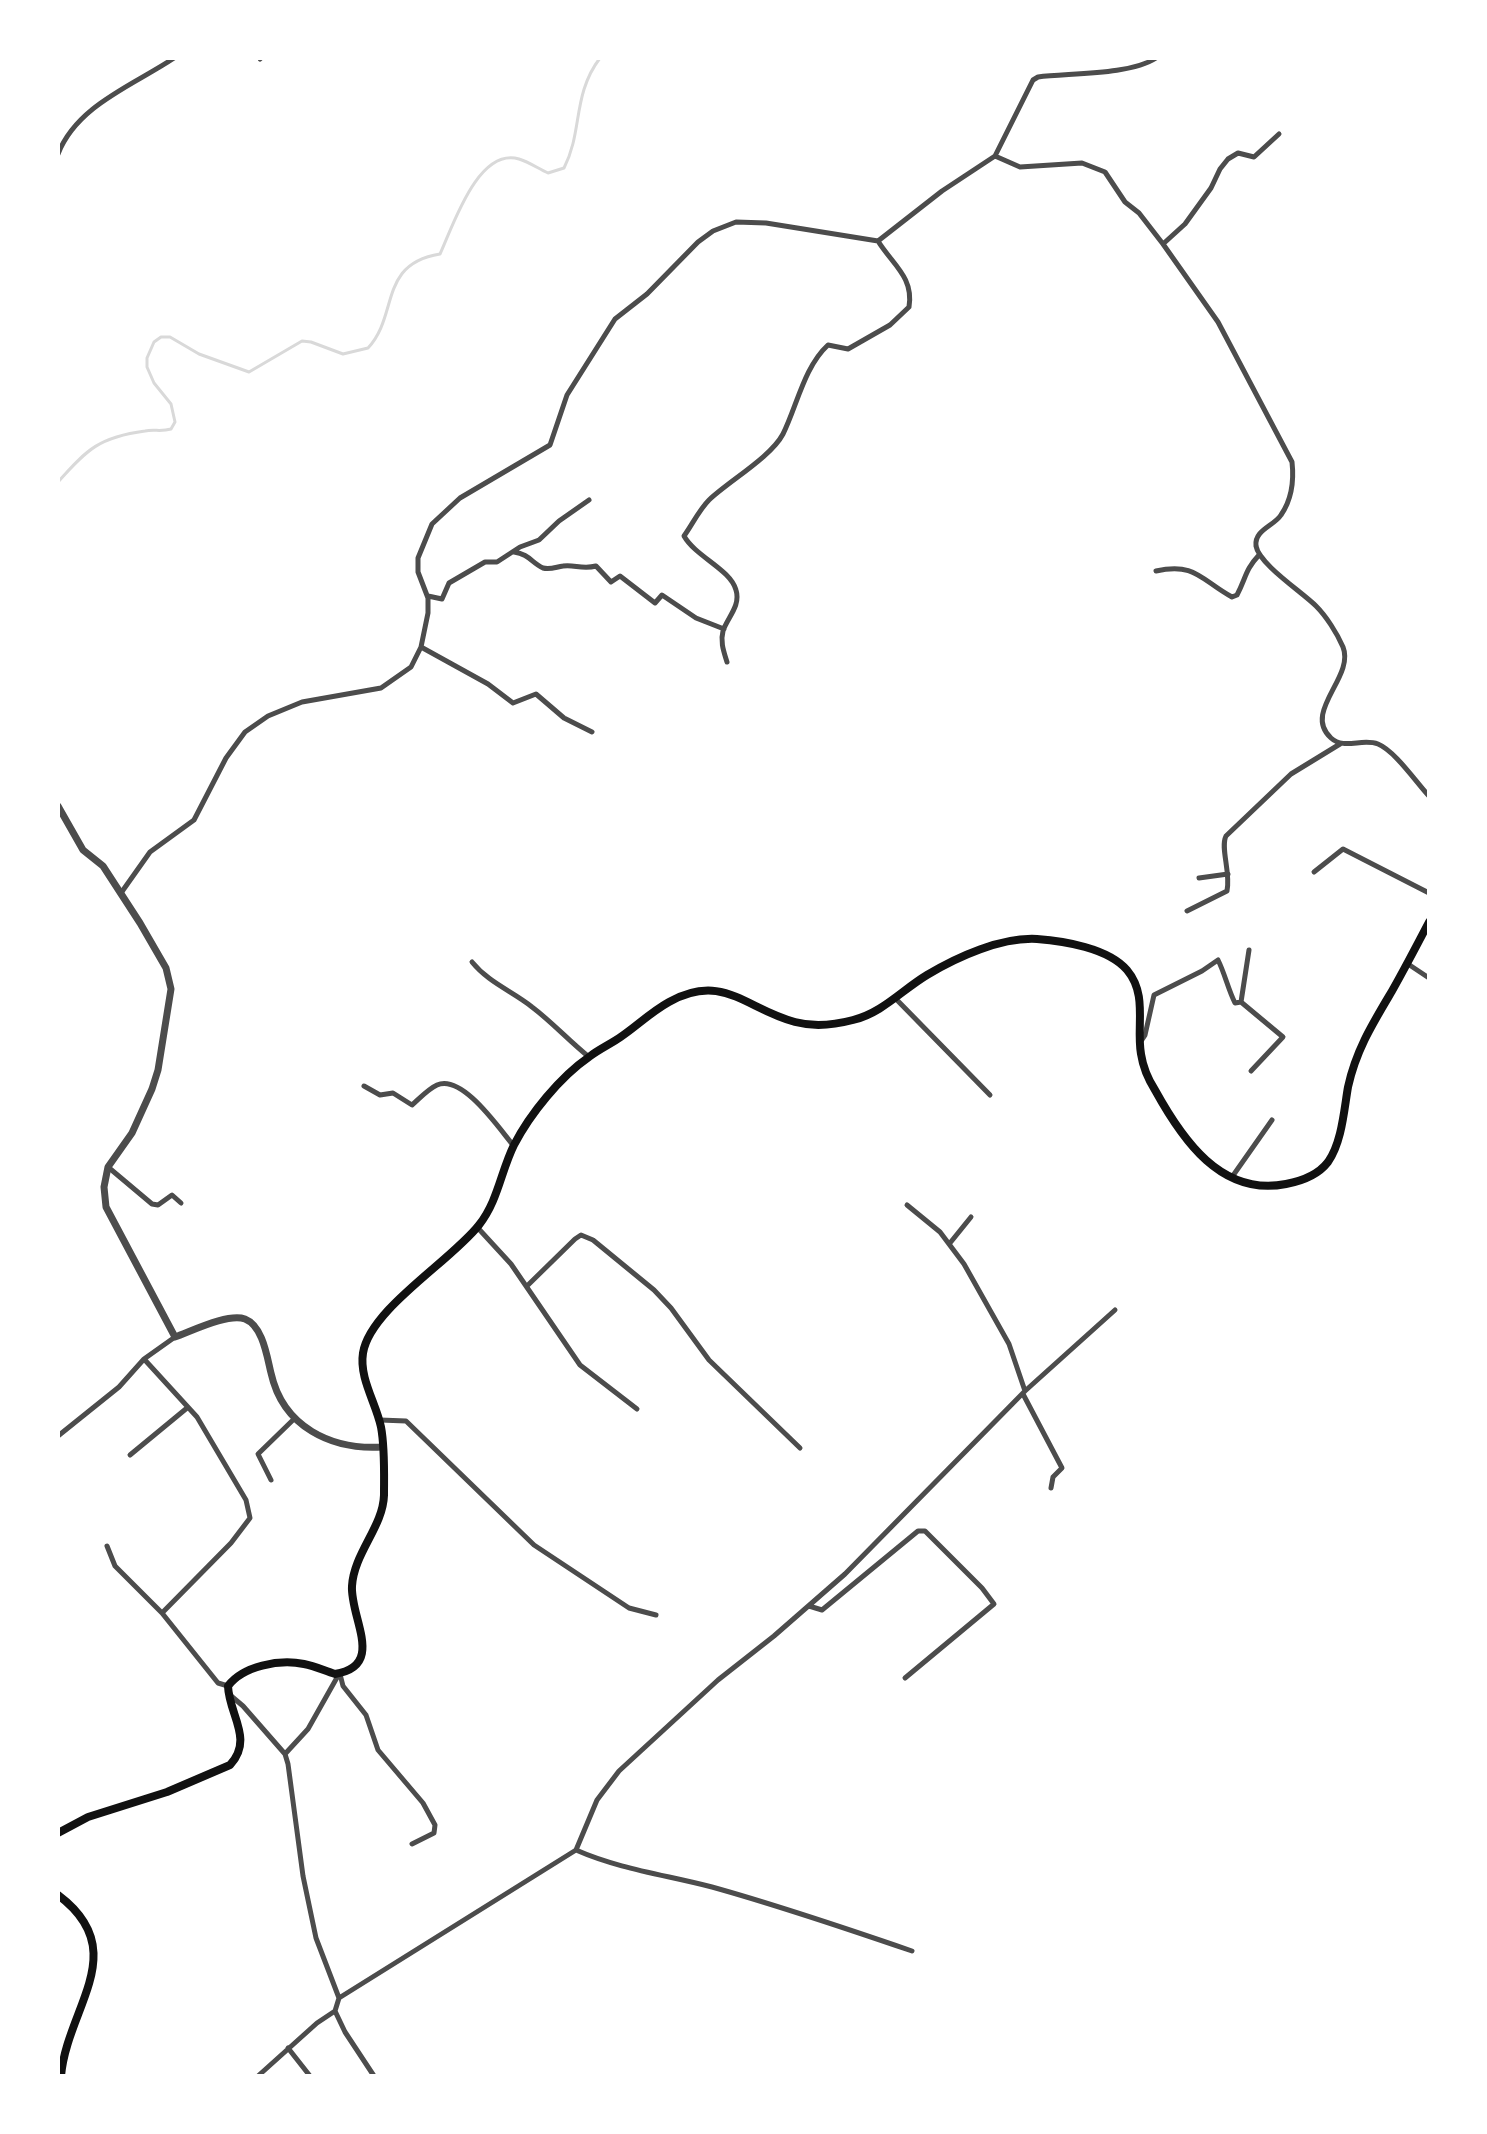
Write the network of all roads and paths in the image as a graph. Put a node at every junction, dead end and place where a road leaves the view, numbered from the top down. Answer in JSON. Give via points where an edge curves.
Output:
{"nodes":[{"id":1,"x":174,"y":58,"type":"edge"},
{"id":2,"x":1156,"y":58,"type":"edge"},
{"id":3,"x":1279,"y":134,"type":"dead end"},
{"id":4,"x":58,"y":154,"type":"edge"},
{"id":5,"x":995,"y":156,"type":"junction"},
{"id":6,"x":878,"y":241,"type":"junction"},
{"id":7,"x":1163,"y":244,"type":"junction"},
{"id":8,"x":589,"y":500,"type":"dead end"},
{"id":9,"x":514,"y":552,"type":"junction"},
{"id":10,"x":1259,"y":555,"type":"junction"},
{"id":11,"x":1156,"y":571,"type":"dead end"},
{"id":12,"x":427,"y":596,"type":"junction"},
{"id":13,"x":724,"y":629,"type":"junction"},
{"id":14,"x":421,"y":647,"type":"junction"},
{"id":15,"x":727,"y":662,"type":"dead end"},
{"id":16,"x":592,"y":732,"type":"dead end"},
{"id":17,"x":1341,"y":743,"type":"junction"},
{"id":18,"x":1429,"y":796,"type":"edge"},
{"id":19,"x":58,"y":806,"type":"edge"},
{"id":20,"x":1314,"y":872,"type":"dead end"},
{"id":21,"x":1228,"y":874,"type":"junction"},
{"id":22,"x":1199,"y":878,"type":"dead end"},
{"id":23,"x":120,"y":893,"type":"junction"},
{"id":24,"x":1429,"y":893,"type":"edge"},
{"id":25,"x":1187,"y":911,"type":"dead end"},
{"id":26,"x":1429,"y":922,"type":"edge"},
{"id":27,"x":1249,"y":950,"type":"dead end"},
{"id":28,"x":472,"y":962,"type":"dead end"},
{"id":29,"x":1408,"y":964,"type":"junction"},
{"id":30,"x":1429,"y":978,"type":"edge"},
{"id":31,"x":895,"y":998,"type":"junction"},
{"id":32,"x":1241,"y":1002,"type":"junction"},
{"id":33,"x":1140,"y":1042,"type":"junction"},
{"id":34,"x":589,"y":1057,"type":"junction"},
{"id":35,"x":1251,"y":1071,"type":"dead end"},
{"id":36,"x":364,"y":1086,"type":"dead end"},
{"id":37,"x":990,"y":1095,"type":"dead end"},
{"id":38,"x":1272,"y":1120,"type":"dead end"},
{"id":39,"x":514,"y":1145,"type":"junction"},
{"id":40,"x":108,"y":1167,"type":"junction"},
{"id":41,"x":1232,"y":1178,"type":"junction"},
{"id":42,"x":181,"y":1203,"type":"dead end"},
{"id":43,"x":907,"y":1205,"type":"dead end"},
{"id":44,"x":971,"y":1217,"type":"dead end"},
{"id":45,"x":477,"y":1227,"type":"junction"},
{"id":46,"x":950,"y":1243,"type":"junction"},
{"id":47,"x":527,"y":1286,"type":"junction"},
{"id":48,"x":1115,"y":1310,"type":"dead end"},
{"id":49,"x":175,"y":1337,"type":"junction"},
{"id":50,"x":144,"y":1359,"type":"junction"},
{"id":51,"x":1024,"y":1393,"type":"junction"},
{"id":52,"x":187,"y":1408,"type":"junction"},
{"id":53,"x":637,"y":1409,"type":"dead end"},
{"id":54,"x":294,"y":1419,"type":"junction"},
{"id":55,"x":379,"y":1420,"type":"junction"},
{"id":56,"x":58,"y":1436,"type":"edge"},
{"id":57,"x":382,"y":1447,"type":"junction"},
{"id":58,"x":800,"y":1448,"type":"dead end"},
{"id":59,"x":130,"y":1455,"type":"dead end"},
{"id":60,"x":271,"y":1480,"type":"dead end"},
{"id":61,"x":1051,"y":1488,"type":"dead end"},
{"id":62,"x":107,"y":1546,"type":"dead end"},
{"id":63,"x":809,"y":1606,"type":"junction"},
{"id":64,"x":162,"y":1613,"type":"junction"},
{"id":65,"x":656,"y":1615,"type":"dead end"},
{"id":66,"x":339,"y":1674,"type":"junction"},
{"id":67,"x":905,"y":1678,"type":"dead end"},
{"id":68,"x":228,"y":1690,"type":"junction"},
{"id":69,"x":285,"y":1754,"type":"junction"},
{"id":70,"x":58,"y":1833,"type":"edge"},
{"id":71,"x":412,"y":1844,"type":"dead end"},
{"id":72,"x":576,"y":1850,"type":"junction"},
{"id":73,"x":58,"y":1895,"type":"edge"},
{"id":74,"x":912,"y":1951,"type":"dead end"},
{"id":75,"x":339,"y":1998,"type":"junction"},
{"id":76,"x":335,"y":2011,"type":"junction"},
{"id":77,"x":288,"y":2048,"type":"junction"},
{"id":78,"x":61,"y":2076,"type":"edge"},
{"id":79,"x":258,"y":2076,"type":"edge"},
{"id":80,"x":310,"y":2076,"type":"edge"},
{"id":81,"x":374,"y":2076,"type":"edge"}],
"edges":[{"from":1,"to":4,"type":"street","via":[[94,106]]},
{"from":2,"to":5,"type":"street","via":[[1122,70],[1033,80]]},
{"from":3,"to":7,"type":"street","via":[[1254,157],[1238,153],[1228,159],[1185,224]]},
{"from":5,"to":6,"type":"street"},
{"from":5,"to":7,"type":"street","via":[[1020,167],[1067,163],[1105,172]]},
{"from":6,"to":12,"type":"street","via":[[736,222],[698,242],[615,319],[567,395],[550,445],[460,498],[432,524],[418,558]]},
{"from":6,"to":13,"type":"street","via":[[910,286],[909,307],[890,325],[848,349],[828,345],[822,351],[779,440],[707,502],[684,536],[736,590]]},
{"from":7,"to":10,"type":"street","via":[[1218,322],[1292,462],[1288,502],[1281,516],[1259,533]]},
{"from":8,"to":9,"type":"street","via":[[539,540]]},
{"from":9,"to":12,"type":"street","via":[[449,583],[442,599]]},
{"from":9,"to":13,"type":"street","via":[[541,567],[596,566],[611,582],[620,576],[655,603],[662,595]]},
{"from":10,"to":11,"type":"street","via":[[1232,597],[1190,569]]},
{"from":10,"to":17,"type":"street","via":[[1319,609],[1344,648],[1343,666],[1321,716],[1331,738]]},
{"from":12,"to":14,"type":"street"},
{"from":13,"to":15,"type":"street"},
{"from":14,"to":16,"type":"street","via":[[513,703],[536,694],[564,718]]},
{"from":14,"to":23,"type":"street","via":[[411,667],[393,682],[302,702],[245,732],[194,820],[150,852]]},
{"from":17,"to":18,"type":"street","via":[[1381,745]]},
{"from":17,"to":21,"type":"street","via":[[1291,774],[1226,836],[1222,848]]},
{"from":19,"to":23,"type":"street","via":[[83,850],[103,866]]},
{"from":20,"to":24,"type":"street","via":[[1343,849]]},
{"from":21,"to":22,"type":"street"},
{"from":21,"to":25,"type":"street","via":[[1227,891]]},
{"from":23,"to":40,"type":"street","via":[[166,968],[171,989],[152,1089],[132,1133]]},
{"from":26,"to":29,"type":"main road"},
{"from":27,"to":32,"type":"street"},
{"from":28,"to":34,"type":"street"},
{"from":29,"to":30,"type":"street"},
{"from":29,"to":41,"type":"main road","via":[[1358,1050],[1328,1161],[1313,1175],[1284,1184],[1265,1187]]},
{"from":31,"to":33,"type":"main road","via":[[926,975],[976,952],[1033,939],[1056,942],[1109,957],[1127,970],[1138,990]]},
{"from":31,"to":34,"type":"main road","via":[[870,1014],[822,1025],[786,1019],[731,993],[692,991],[647,1015]]},
{"from":31,"to":37,"type":"street"},
{"from":32,"to":33,"type":"street","via":[[1235,1003],[1218,960],[1154,995]]},
{"from":32,"to":35,"type":"street","via":[[1283,1037]]},
{"from":33,"to":41,"type":"main road","via":[[1149,1079],[1180,1132],[1207,1162]]},
{"from":34,"to":39,"type":"main road","via":[[567,1076]]},
{"from":36,"to":39,"type":"street","via":[[380,1095],[393,1093],[412,1105],[435,1086],[457,1086]]},
{"from":38,"to":41,"type":"street"},
{"from":39,"to":45,"type":"main road"},
{"from":40,"to":42,"type":"street","via":[[152,1204],[172,1195]]},
{"from":40,"to":49,"type":"street","via":[[106,1207]]},
{"from":43,"to":46,"type":"street"},
{"from":44,"to":46,"type":"street"},
{"from":45,"to":47,"type":"street"},
{"from":45,"to":55,"type":"main road","via":[[393,1307],[365,1342],[365,1377]]},
{"from":46,"to":51,"type":"street","via":[[1009,1344]]},
{"from":47,"to":53,"type":"street","via":[[580,1365]]},
{"from":47,"to":58,"type":"street","via":[[575,1239],[588,1237],[654,1290],[709,1360]]},
{"from":48,"to":51,"type":"street"},
{"from":49,"to":50,"type":"street"},
{"from":49,"to":54,"type":"street","via":[[220,1320],[244,1319],[254,1326],[274,1385]]},
{"from":50,"to":52,"type":"street"},
{"from":50,"to":56,"type":"street","via":[[119,1387]]},
{"from":51,"to":61,"type":"street","via":[[1062,1468]]},
{"from":51,"to":63,"type":"street"},
{"from":52,"to":59,"type":"street"},
{"from":52,"to":64,"type":"street","via":[[246,1500],[250,1518]]},
{"from":54,"to":57,"type":"street","via":[[338,1443]]},
{"from":54,"to":60,"type":"street","via":[[258,1454]]},
{"from":55,"to":57,"type":"main road"},
{"from":55,"to":65,"type":"street","via":[[406,1421],[534,1545],[629,1608]]},
{"from":57,"to":66,"type":"main road","via":[[384,1497],[352,1585],[364,1647],[356,1665]]},
{"from":62,"to":64,"type":"street","via":[[115,1566]]},
{"from":63,"to":67,"type":"street","via":[[822,1610],[918,1531],[925,1531],[994,1604]]},
{"from":63,"to":72,"type":"street","via":[[619,1771],[597,1800]]},
{"from":64,"to":68,"type":"street"},
{"from":66,"to":68,"type":"main road","via":[[287,1664],[246,1670],[235,1676]]},
{"from":66,"to":69,"type":"street","via":[[308,1729]]},
{"from":66,"to":71,"type":"street","via":[[366,1715],[378,1750],[435,1825],[434,1833]]},
{"from":68,"to":69,"type":"street"},
{"from":68,"to":70,"type":"main road","via":[[242,1741],[230,1765]]},
{"from":69,"to":75,"type":"street","via":[[316,1938]]},
{"from":72,"to":74,"type":"street","via":[[797,1910]]},
{"from":72,"to":75,"type":"street"},
{"from":73,"to":78,"type":"main road","via":[[80,1914],[94,1949]]},
{"from":75,"to":76,"type":"street"},
{"from":76,"to":77,"type":"street"},
{"from":76,"to":81,"type":"street"},
{"from":77,"to":79,"type":"street"},
{"from":77,"to":80,"type":"street"}]}
